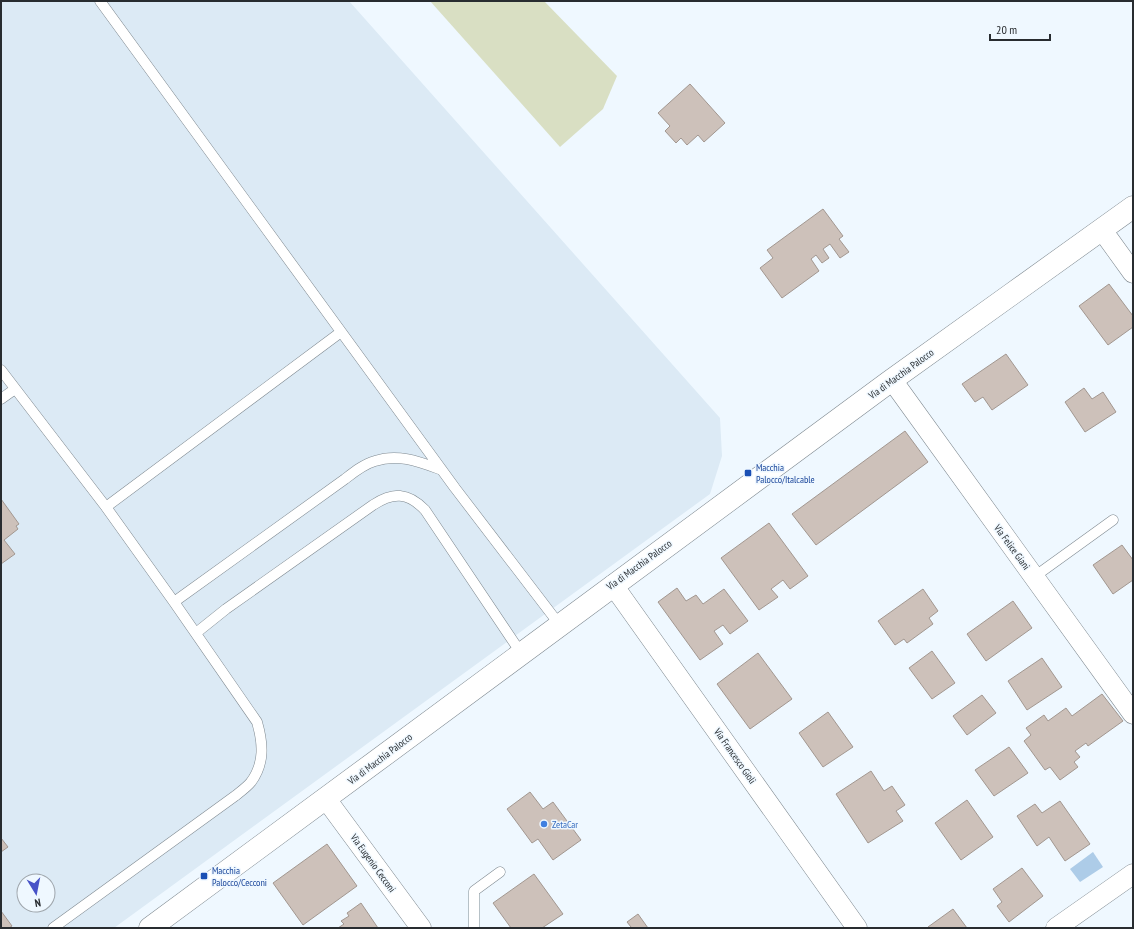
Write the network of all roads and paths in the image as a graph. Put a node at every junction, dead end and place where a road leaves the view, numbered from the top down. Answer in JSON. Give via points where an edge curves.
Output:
{"nodes":[{"id":1,"x":100,"y":1,"type":"edge"},
{"id":2,"x":1133,"y":207,"type":"edge"},
{"id":3,"x":1102,"y":230,"type":"junction"},
{"id":4,"x":1133,"y":273,"type":"edge"},
{"id":5,"x":341,"y":332,"type":"junction"},
{"id":6,"x":1,"y":370,"type":"edge"},
{"id":7,"x":892,"y":380,"type":"junction"},
{"id":8,"x":15,"y":389,"type":"junction"},
{"id":9,"x":1,"y":399,"type":"edge"},
{"id":10,"x":442,"y":470,"type":"junction"},
{"id":11,"x":106,"y":507,"type":"junction"},
{"id":12,"x":1114,"y":520,"type":"dead end"},
{"id":13,"x":1034,"y":577,"type":"junction"},
{"id":14,"x":613,"y":584,"type":"junction"},
{"id":15,"x":174,"y":602,"type":"junction"},
{"id":16,"x":559,"y":624,"type":"junction"},
{"id":17,"x":196,"y":633,"type":"junction"},
{"id":18,"x":521,"y":653,"type":"junction"},
{"id":19,"x":1133,"y":714,"type":"edge"},
{"id":20,"x":326,"y":799,"type":"junction"},
{"id":21,"x":500,"y":872,"type":"dead end"},
{"id":22,"x":1133,"y":874,"type":"edge"},
{"id":23,"x":1063,"y":926,"type":"edge"},
{"id":24,"x":53,"y":928,"type":"edge"},
{"id":25,"x":150,"y":928,"type":"edge"},
{"id":26,"x":421,"y":928,"type":"edge"},
{"id":27,"x":474,"y":928,"type":"edge"},
{"id":28,"x":857,"y":928,"type":"edge"}],
"edges":[{"from":1,"to":5,"type":"lane"},
{"from":2,"to":3,"type":"street","name":"Via di Macchia Palocco"},
{"from":3,"to":4,"type":"street"},
{"from":3,"to":7,"type":"street","name":"Via di Macchia Palocco"},
{"from":5,"to":10,"type":"lane"},
{"from":5,"to":11,"type":"lane"},
{"from":6,"to":8,"type":"lane"},
{"from":7,"to":13,"type":"street","name":"Via Felice Giani"},
{"from":7,"to":14,"type":"street","name":"Via di Macchia Palocco"},
{"from":8,"to":9,"type":"lane"},
{"from":8,"to":11,"type":"lane"},
{"from":10,"to":15,"type":"lane","via":[[399,458],[374,461]]},
{"from":10,"to":16,"type":"lane"},
{"from":11,"to":15,"type":"lane"},
{"from":12,"to":13,"type":"lane"},
{"from":13,"to":19,"type":"street","name":"Via Felice Giani"},
{"from":14,"to":16,"type":"street","name":"Via di Macchia Palocco"},
{"from":14,"to":28,"type":"street","name":"Via Francesco Gioli"},
{"from":15,"to":17,"type":"lane"},
{"from":16,"to":18,"type":"street","name":"Via di Macchia Palocco"},
{"from":17,"to":18,"type":"lane","via":[[373,505],[389,496],[402,495],[412,498],[425,510]]},
{"from":17,"to":24,"type":"lane","via":[[257,722],[262,737],[259,766],[251,782],[235,796]]},
{"from":18,"to":20,"type":"street","name":"Via di Macchia Palocco"},
{"from":20,"to":25,"type":"street","name":"Via di Macchia Palocco"},
{"from":20,"to":26,"type":"street","name":"Via Eugenio Cecconi"},
{"from":21,"to":27,"type":"lane","via":[[474,891]]},
{"from":22,"to":23,"type":"street"}]}
